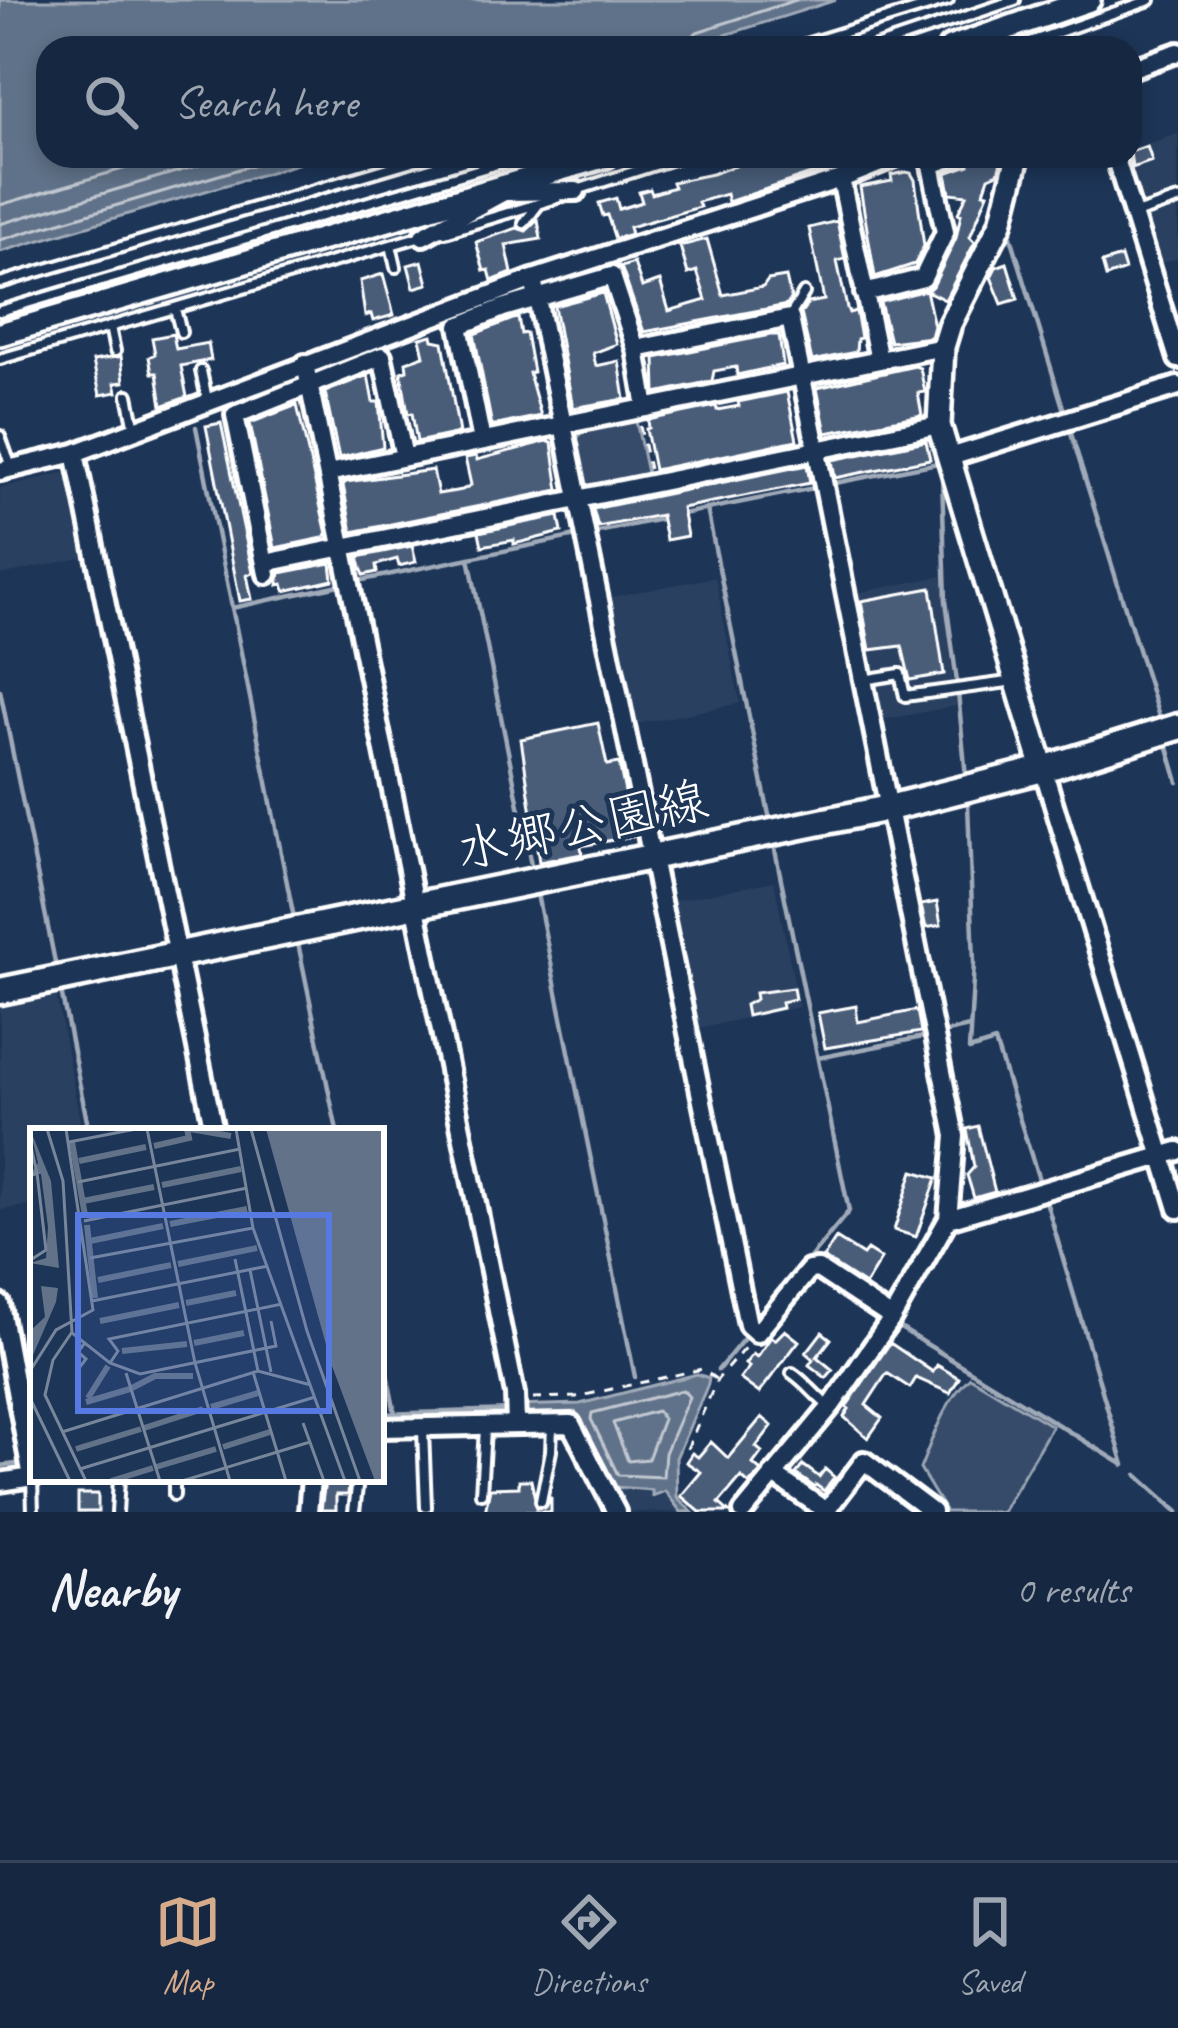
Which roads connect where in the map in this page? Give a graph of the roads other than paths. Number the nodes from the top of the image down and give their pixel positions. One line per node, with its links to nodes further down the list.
1 (948, 0): 5 (lane)
2 (1015, 0): 6 (lane)
3 (1089, 0): 7 (street)
4 (1150, 0): 8 (lane)
5 (832, 36)
6 (908, 36)
7 (985, 36)
8 (1047, 36)
9 (1178, 52): 10 (street)
10 (1142, 65)
11 (388, 168): 30 (lane)
12 (483, 168): 35 (lane)
13 (569, 168): 20 (street)
14 (646, 168): 21 (lane)
15 (868, 168): 19 (street)
16 (932, 168): 31 (street)
17 (1015, 168): 40 (street)
18 (1119, 168): 24 (street)
19 (841, 179): 29 (street); 31 (street)
20 (504, 189): 21 (street); 26 (street); 39 (street)
21 (576, 191): 23 (lane)
22 (1178, 200): 24 (lane)
23 (538, 205): 25 (lane); 26 (lane)
24 (1134, 215): 44 (street)
25 (524, 223)
26 (423, 236): 27 (lane)
27 (391, 244): 28 (lane); 34 (lane)
28 (396, 267)
29 (532, 279): 33 (street); 46 (street)
30 (0, 283)
31 (864, 292): 45 (street)
32 (805, 293): 36 (lane)
33 (537, 299): 41 (street); 54 (street); 58 (street)
34 (176, 309): 37 (lane); 38 (lane)
35 (0, 311)
36 (790, 318): 41 (street); 48 (street)
37 (110, 327): 42 (lane); 43 (lane)
38 (181, 332)
39 (0, 334)
40 (943, 347): 45 (street); 55 (street)
41 (636, 349): 53 (street)
42 (115, 351)
43 (0, 359)
44 (1178, 359)
45 (879, 360): 48 (street)
46 (305, 364): 49 (street); 52 (street)
47 (201, 371): 52 (lane)
48 (801, 376): 53 (street); 59 (street)
49 (309, 384): 61 (street); 64 (street); 66 (street)
50 (1178, 386): 62 (street)
51 (128, 395): 56 (lane)
52 (208, 402): 56 (street)
53 (642, 409): 54 (street)
54 (563, 425): 58 (street); 65 (street)
55 (939, 425): 59 (street); 62 (street)
56 (136, 430): 60 (street)
57 (0, 436): 63 (lane)
58 (482, 442): 61 (street)
59 (818, 450): 65 (street); 67 (street)
60 (76, 453): 63 (street); 74 (street)
61 (404, 458): 64 (street)
62 (947, 458): 68 (street)
63 (6, 470)
64 (328, 473): 66 (street)
65 (577, 498): 66 (street); 72 (street)
66 (343, 546): 73 (street)
67 (863, 680): 68 (lane); 71 (street)
68 (1016, 680): 70 (street)
69 (1178, 727): 70 (main road, 水郷公園線)
70 (1043, 769): 71 (main road, 水郷公園線); 77 (street)
71 (889, 808): 72 (main road, 水郷公園線); 79 (street)
72 (654, 855): 73 (main road, 水郷公園線); 81 (street)
73 (416, 906): 74 (main road, 水郷公園線); 84 (street)
74 (178, 953): 75 (main road, 水郷公園線); 76 (street)
75 (0, 991)
76 (213, 1128)
77 (1170, 1154): 78 (street); 79 (street)
78 (1178, 1209)
79 (948, 1220): 81 (street)
80 (0, 1304): 89 (street)
81 (892, 1318): 83 (street)
82 (792, 1373): 83 (lane)
83 (830, 1407): 90 (street)
84 (516, 1411): 85 (street); 86 (street)
85 (552, 1424): 100 (lane); 106 (street)
86 (485, 1426): 87 (street); 98 (lane)
87 (423, 1427): 88 (street); 101 (lane)
88 (384, 1428)
89 (30, 1453)
90 (773, 1474): 107 (street); 108 (street)
91 (30, 1477): 92 (street)
92 (0, 1482)
93 (32, 1482): 102 (lane)
94 (119, 1482): 103 (lane)
95 (174, 1482): 99 (lane)
96 (311, 1482): 104 (street)
97 (358, 1482): 105 (lane)
98 (481, 1493)
99 (174, 1495)
100 (541, 1501)
101 (426, 1507)
102 (33, 1512)
103 (117, 1512)
104 (308, 1512)
105 (354, 1512)
106 (616, 1512)
107 (742, 1512)
108 (932, 1512)

